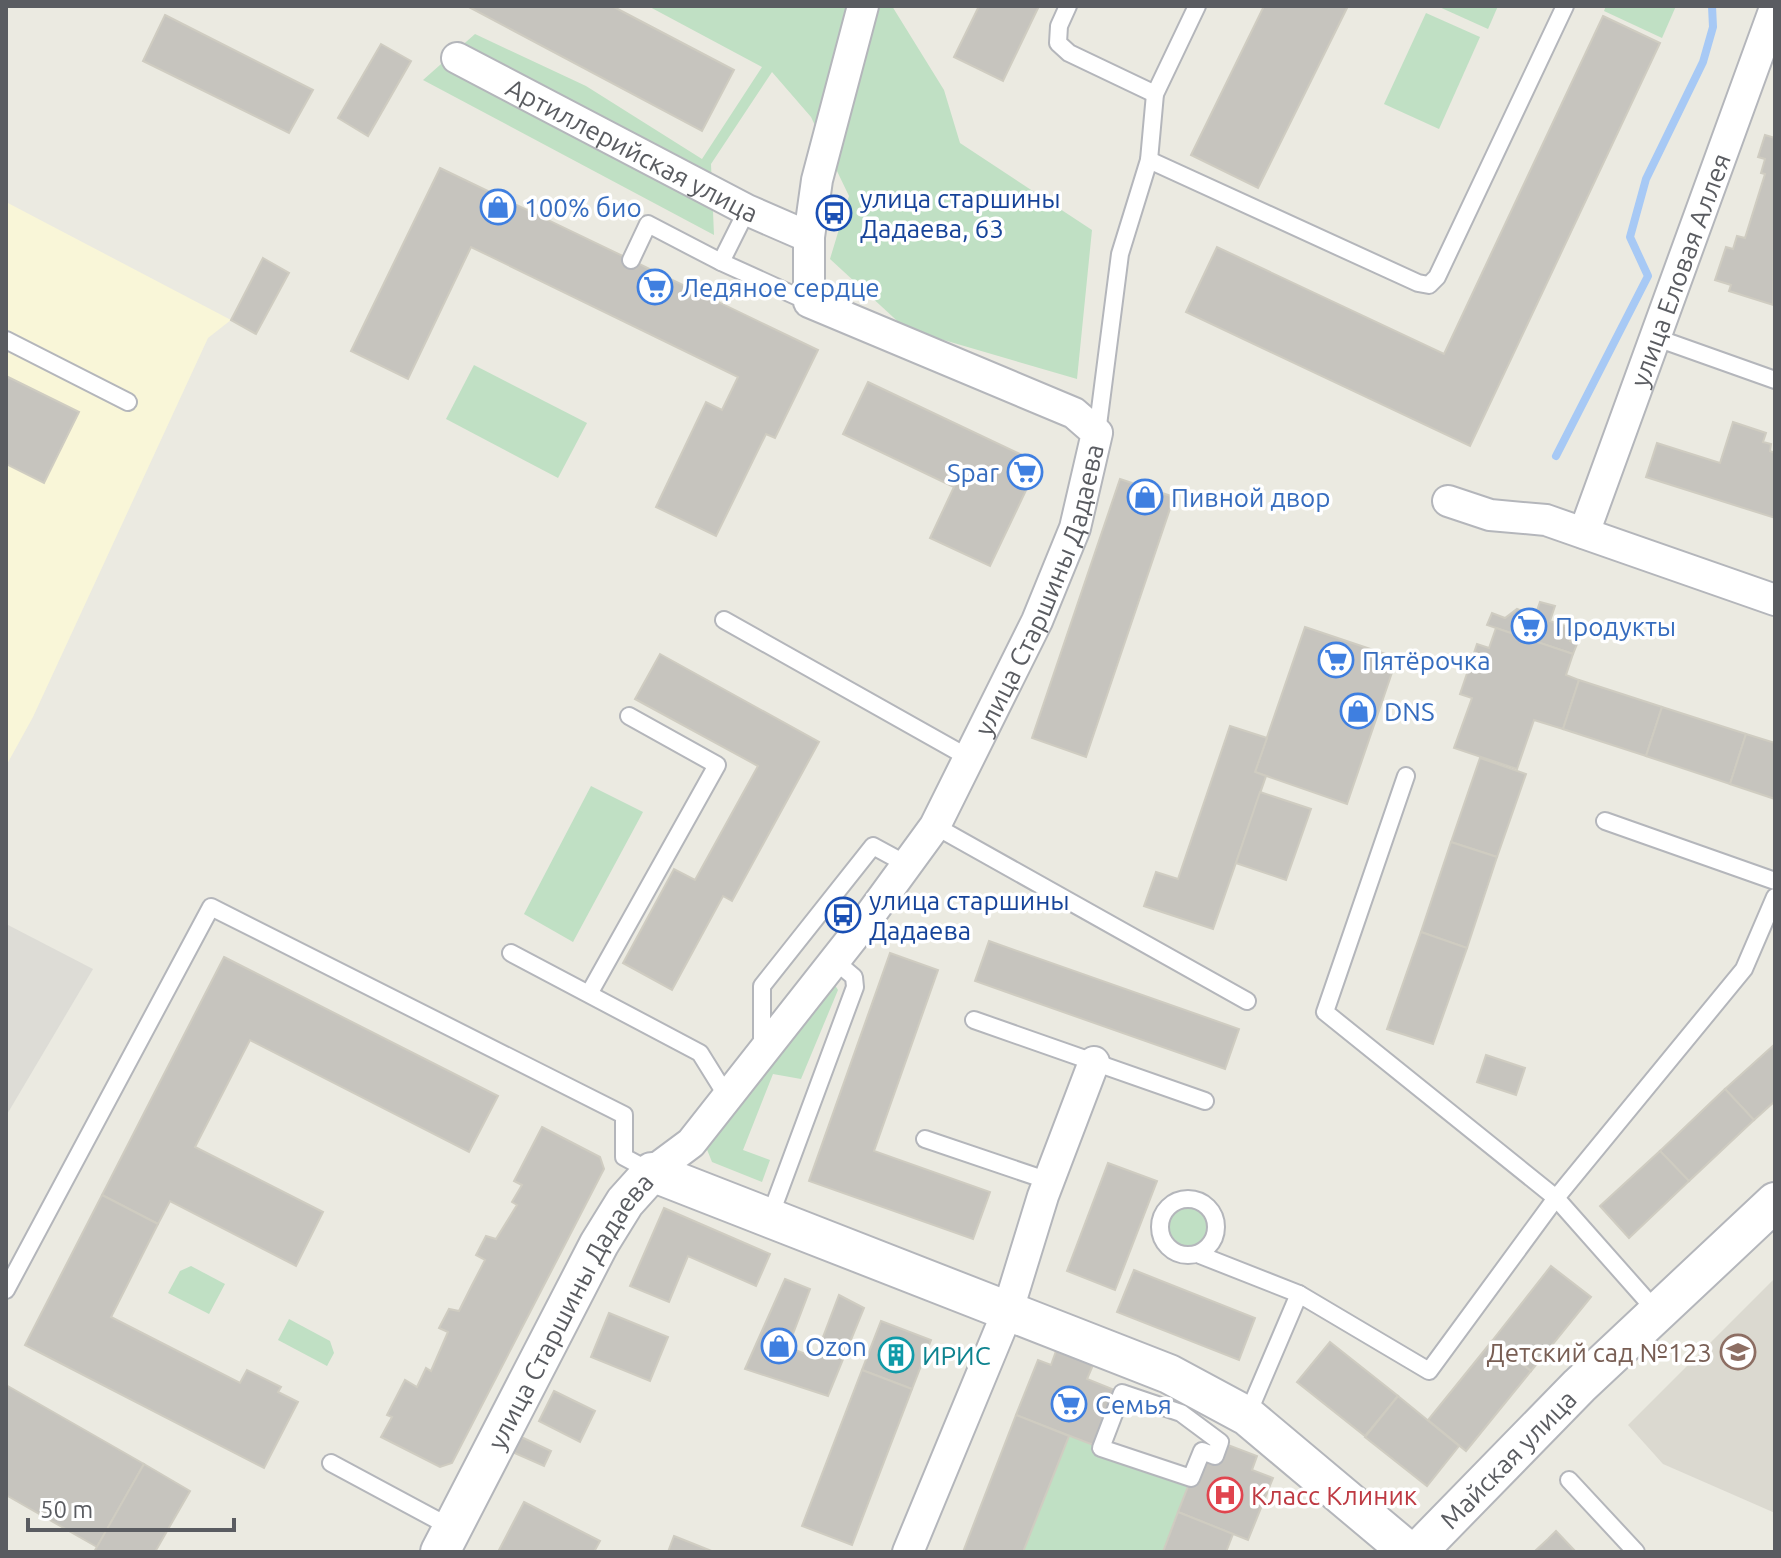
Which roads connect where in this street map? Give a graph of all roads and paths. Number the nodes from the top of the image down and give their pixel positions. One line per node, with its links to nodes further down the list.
1 (863, 6): 10 (street)
2 (1068, 6): 7 (lane)
3 (1197, 6): 7 (lane)
4 (1565, 6): 8 (lane)
5 (1775, 8): 14 (street, улица Еловая Аллея)
6 (457, 58): 9 (street, Артиллерийская улица)
7 (1155, 94): 8 (lane)
8 (1149, 160): 18 (lane)
9 (747, 210): 10 (street, Артиллерийская улица); 12 (lane)
10 (809, 237): 13 (street)
11 (631, 260): 12 (lane)
12 (721, 262): 13 (lane)
13 (809, 302): 18 (street, улица Старшины Дадаева)
14 (1654, 337): 16 (lane); 20 (street, улица Еловая Аллея)
15 (6, 340): 17 (lane)
16 (1775, 380)
17 (128, 402)
18 (1097, 433): 24 (street, улица Старшины Дадаева)
19 (1448, 501): 20 (street)
20 (1584, 533): 21 (street)
21 (1775, 600)
22 (724, 620): 24 (lane)
23 (629, 716): 33 (lane)
24 (971, 759): 27 (street, улица Старшины Дадаева)
25 (1406, 776): 43 (lane)
26 (1605, 821): 29 (lane)
27 (935, 826): 28 (street, улица Старшины Дадаева); 34 (lane)
28 (908, 865): 32 (street, улица Старшины Дадаева); 36 (lane)
29 (1775, 881)
30 (1775, 897): 43 (lane)
31 (511, 953): 33 (lane)
32 (834, 960): 36 (street, улица Старшины Дадаева); 45 (lane)
33 (590, 992): 38 (lane)
34 (1247, 1001)
35 (974, 1020): 37 (lane)
36 (761, 1054): 38 (street, улица Старшины Дадаева)
37 (1094, 1062): 39 (lane); 42 (street)
38 (728, 1098): 41 (street, улица Старшины Дадаева)
39 (1205, 1101)
40 (925, 1139): 42 (lane)
41 (652, 1172): 45 (street); 47 (lane); 55 (street, улица Старшины Дадаева)
42 (1049, 1181): 50 (street)
43 (1556, 1198): 48 (lane); 49 (lane)
44 (1775, 1202): 49 (street, Майская улица)
45 (769, 1219): 50 (street)
46 (1200, 1255): 48 (lane)
47 (6, 1290)
48 (1299, 1294): 52 (lane)
49 (1657, 1312): 58 (street, Майская улица)
50 (1007, 1313): 51 (street); 56 (street)
51 (1152, 1385): 51 (lane); 52 (street)
52 (1247, 1416): 57 (street)
53 (331, 1463): 55 (lane)
54 (1569, 1480): 59 (lane)
55 (446, 1540)
56 (908, 1552)
57 (1409, 1552)
58 (1417, 1552)
59 (1636, 1552)

